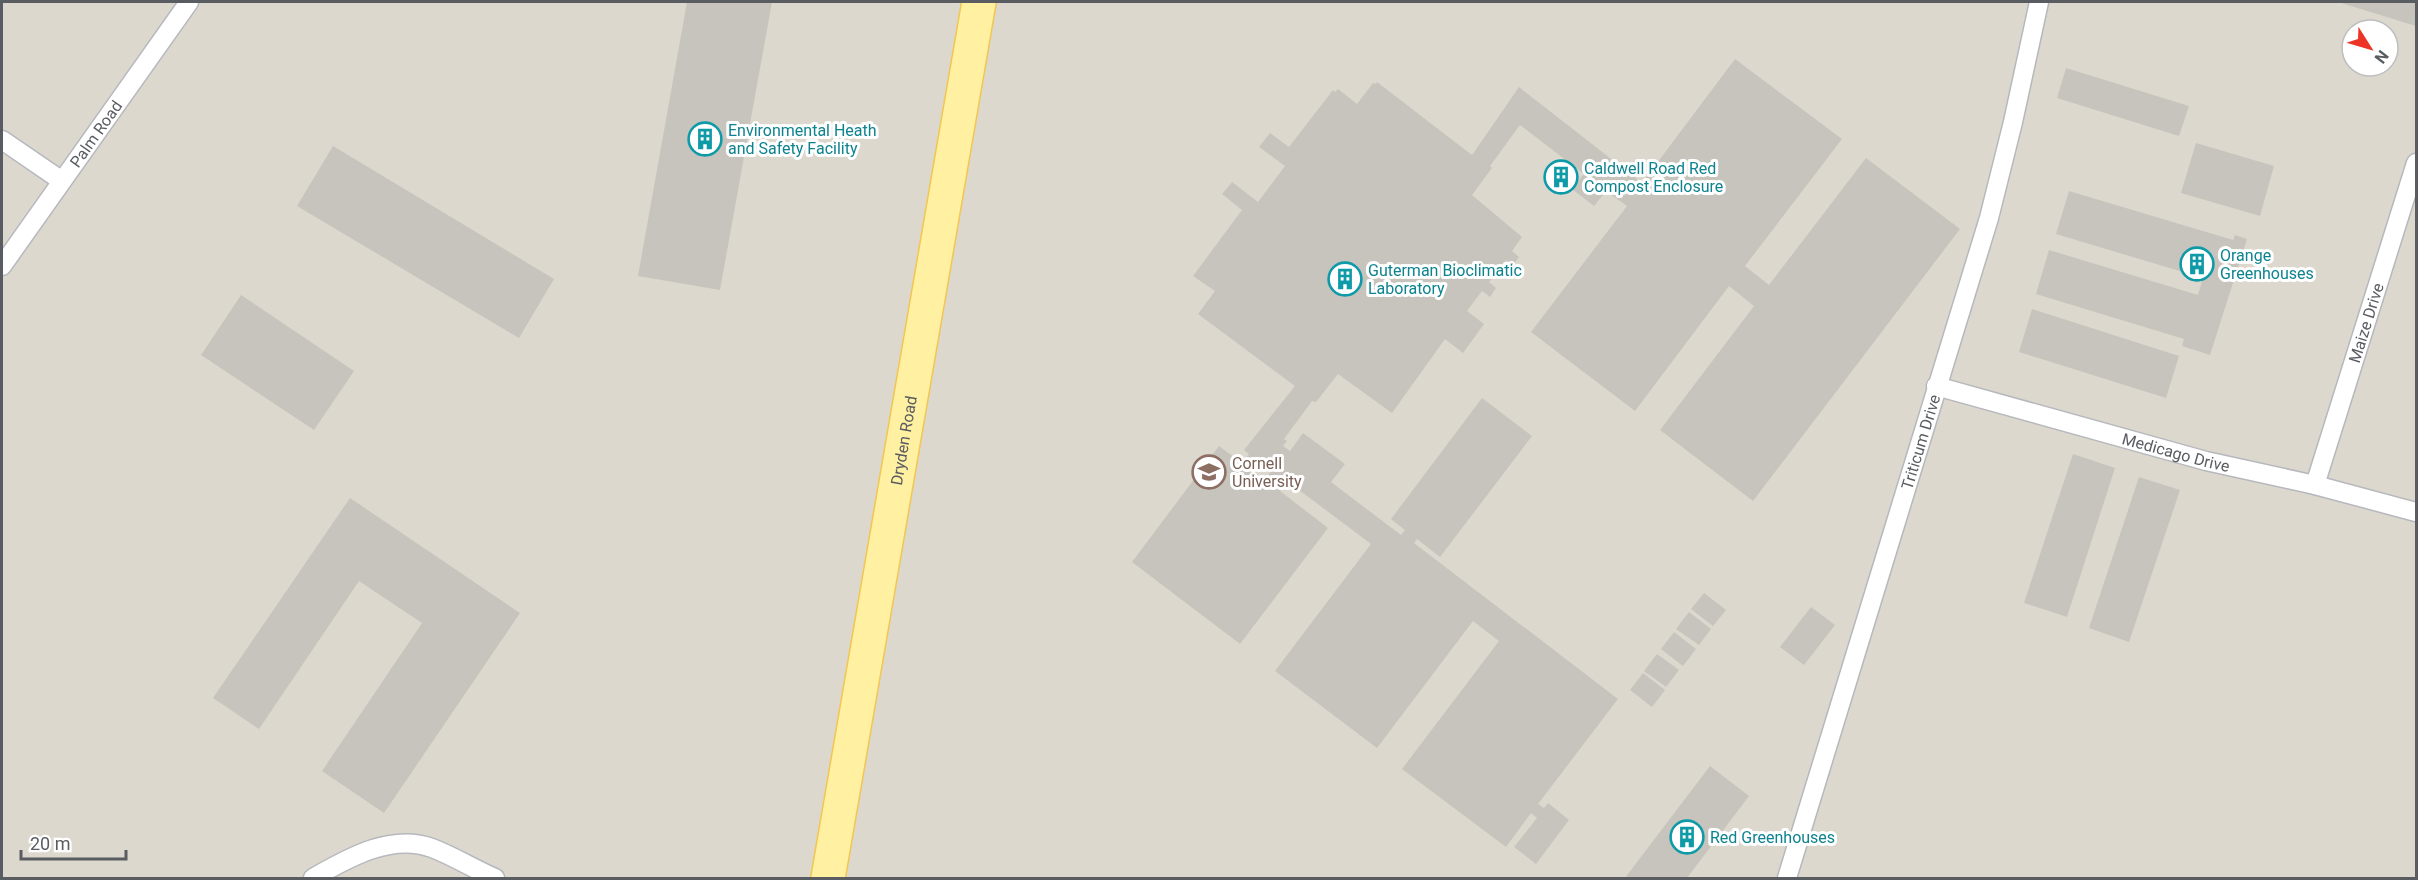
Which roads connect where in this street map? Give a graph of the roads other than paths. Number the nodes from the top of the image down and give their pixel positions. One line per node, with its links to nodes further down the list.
1 (189, 2): 6 (lane, Palm Road)
2 (979, 2): 13 (main road, Dryden Road)
3 (2039, 2): 8 (lane, Triticum Drive)
4 (2, 140): 6 (lane)
5 (2416, 163): 9 (lane, Maize Drive)
6 (62, 181): 7 (lane, Palm Road)
7 (2, 266)
8 (1936, 386): 9 (lane, Medicago Drive); 14 (lane, Triticum Drive)
9 (2315, 485): 10 (lane, Medicago Drive)
10 (2416, 512)
11 (313, 879): 12 (lane)
12 (495, 879)
13 (828, 879)
14 (1787, 879)

